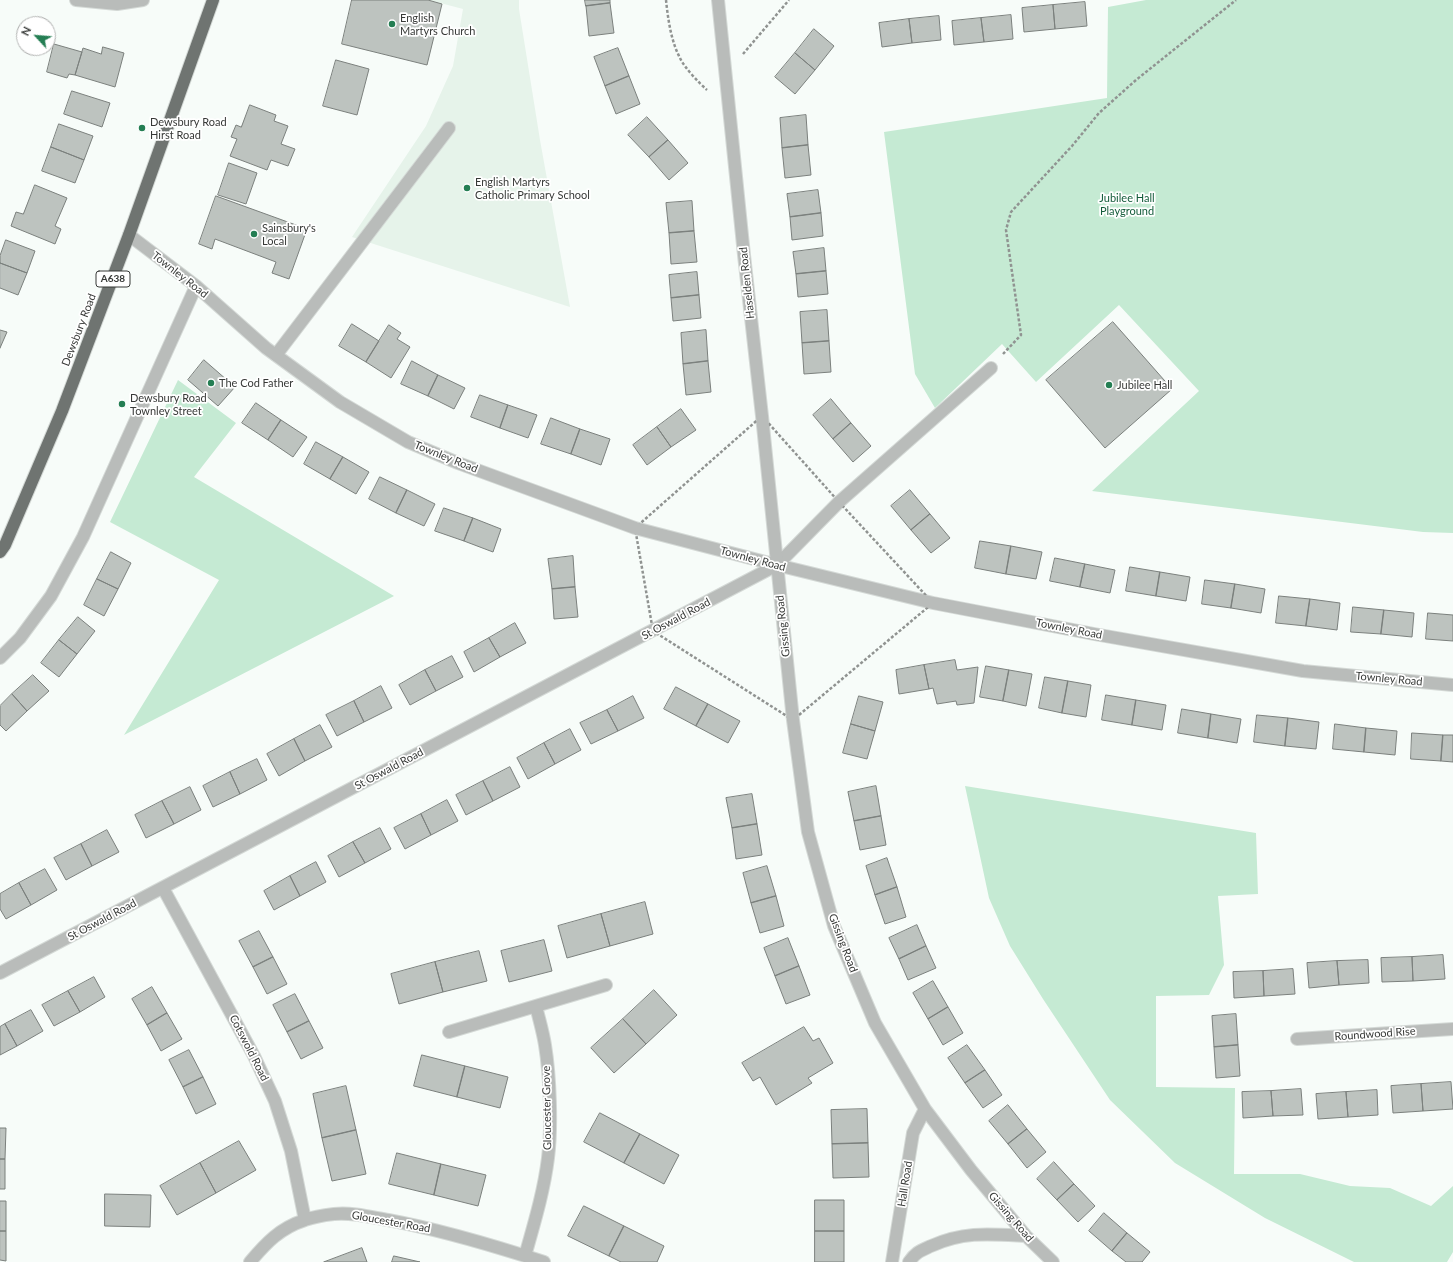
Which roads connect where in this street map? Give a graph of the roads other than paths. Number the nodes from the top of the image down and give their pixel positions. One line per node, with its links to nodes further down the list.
1 (76, 0): 2 (street)
2 (143, 0)
3 (213, 0): 6 (highway, Dewsbury Road / A638)
4 (718, 0): 11 (street, Haselden Road)
5 (449, 128): 8 (street)
6 (129, 235): 7 (street, Townley Road); 10 (highway, Dewsbury Road / A638)
7 (196, 286): 8 (street, Townley Road); 12 (street)
8 (276, 355): 11 (street, Townley Road)
9 (991, 368): 11 (street, St Oswald Road)
10 (0, 552)
11 (777, 565): 13 (street, Townley Road); 14 (street, St Oswald Road); 21 (street, Gissing Road)
12 (0, 658)
13 (1453, 685)
14 (163, 888): 15 (street, St Oswald Road); 22 (street, Cotswold Road)
15 (0, 973)
16 (606, 985): 17 (street)
17 (536, 1006): 19 (street); 24 (street, Gloucester Grove)
18 (1453, 1029): 20 (street, Roundwood Rise)
19 (449, 1032)
20 (1297, 1039)
21 (925, 1109): 23 (street, Gissing Road); 27 (street, Hall Road)
22 (305, 1220): 24 (street, Gloucester Road); 25 (street, Gloucester Road)
23 (1026, 1236): 28 (street); 29 (street, Gissing Road)
24 (525, 1256): 26 (street, Gloucester Road)
25 (250, 1262)
26 (544, 1262)
27 (892, 1262)
28 (909, 1262)
29 (1053, 1262)

